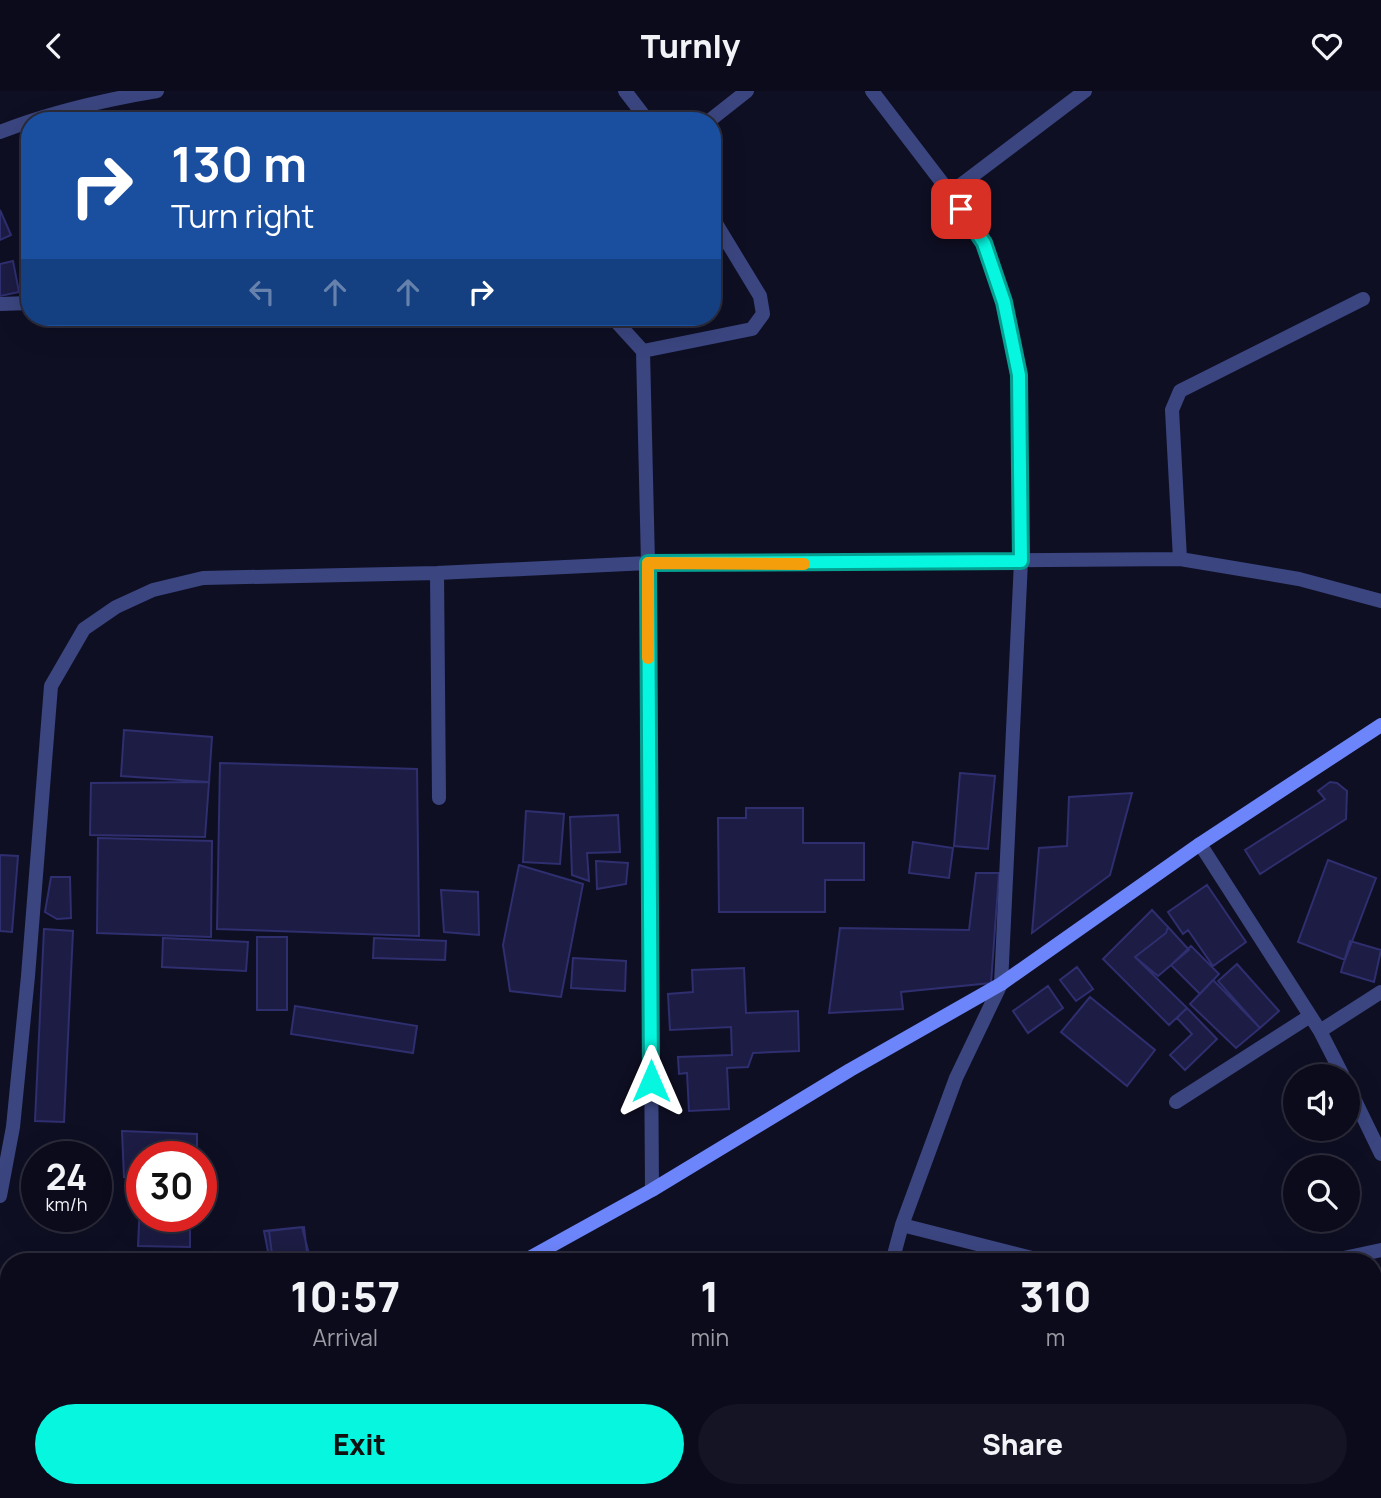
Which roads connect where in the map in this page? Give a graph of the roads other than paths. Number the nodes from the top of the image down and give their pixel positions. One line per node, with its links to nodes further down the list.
1 (157, 91): 6 (street)
2 (625, 91): 7 (street)
3 (747, 91): 8 (street)
4 (872, 91): 11 (street)
5 (1085, 91): 11 (street)
6 (57, 112)
7 (641, 112)
8 (720, 112)
9 (21, 124): 10 (street)
10 (0, 132)
11 (950, 193): 19 (street)
12 (721, 232): 17 (street)
13 (1363, 299): 18 (street)
14 (21, 303): 15 (street)
15 (0, 304)
16 (620, 326): 17 (street)
17 (643, 352): 20 (street)
18 (1180, 559): 19 (street); 22 (street)
19 (1021, 561): 20 (street); 26 (street)
20 (648, 563): 21 (street); 34 (street)
21 (437, 573): 24 (street); 35 (street)
22 (1381, 601)
23 (1381, 725): 25 (main road)
24 (439, 797)
25 (1200, 844): 26 (main road); 28 (street)
26 (1001, 984): 34 (main road); 36 (street)
27 (1381, 992): 29 (street)
28 (1310, 1016): 29 (street); 31 (street)
29 (1320, 1031): 30 (street)
30 (1337, 1064)
31 (1176, 1102)
32 (1360, 1111): 33 (street)
33 (1381, 1154)
34 (652, 1190): 37 (main road)
35 (0, 1196)
36 (902, 1225): 38 (street); 39 (street)
37 (538, 1253)
38 (894, 1253)
39 (1012, 1253)

